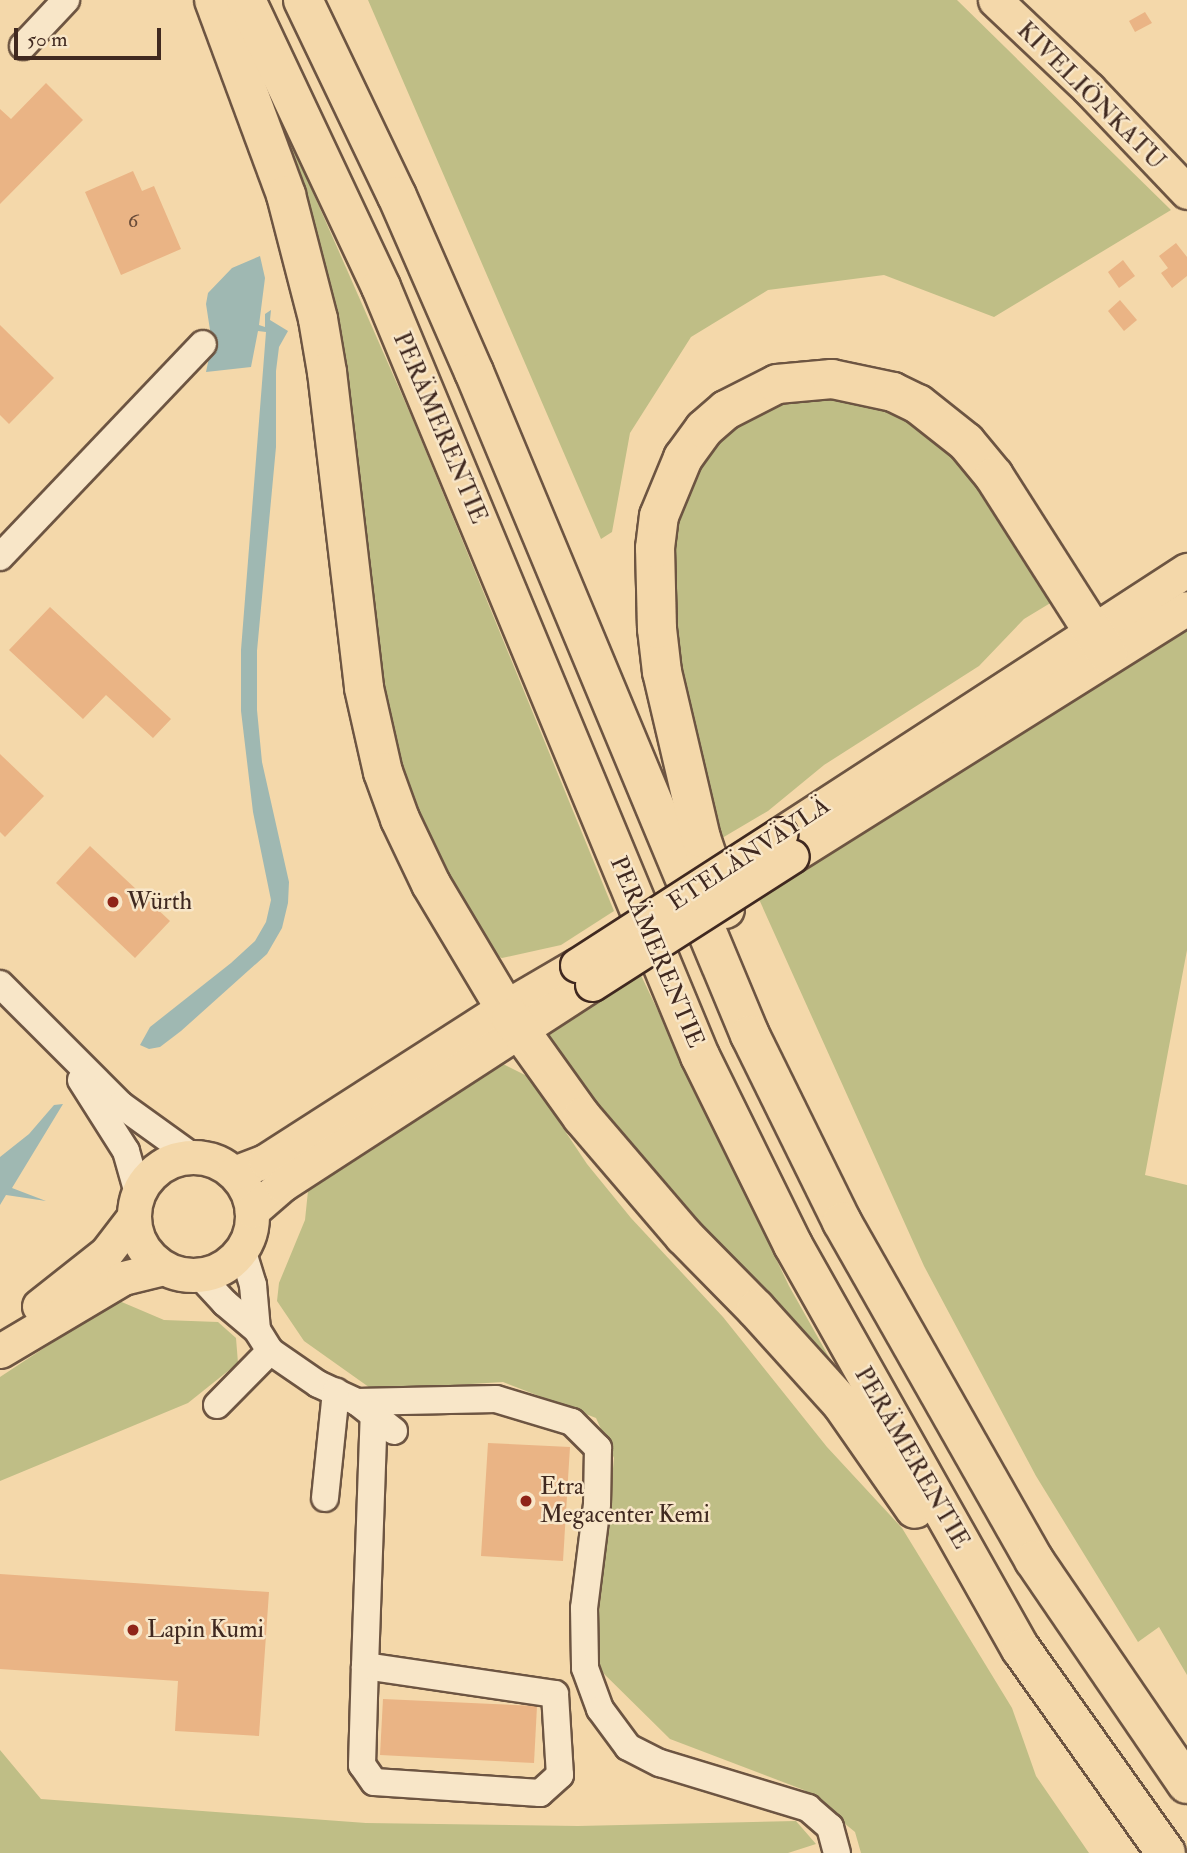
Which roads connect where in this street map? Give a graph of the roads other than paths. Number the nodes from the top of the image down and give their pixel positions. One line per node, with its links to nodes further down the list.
1 (66, 0): 6 (street)
2 (214, 0): 14 (highway)
3 (246, 0): 31 (highway, PERÄMERENTIE)
4 (303, 0): 20 (highway)
5 (995, 0): 7 (main road, KIVELIÖNKATU)
6 (23, 46)
7 (1187, 192)
8 (203, 344): 9 (street)
9 (0, 557)
10 (1187, 570): 12 (main road, ETELÄNVÄYLÄ)
11 (1187, 608): 12 (main road, ETELÄNVÄYLÄ)
12 (1099, 643): 14 (main road, ETELÄNVÄYLÄ, bridge); 20 (highway)
13 (0, 984): 15 (street)
14 (512, 1019): 17 (main road, ETELÄNVÄYLÄ); 19 (main road, ETELÄNVÄYLÄ); 31 (highway)
15 (60, 1046): 16 (street); 18 (street)
16 (193, 1157): 17 (main road); 18 (main road)
17 (234, 1173): 19 (main road)
18 (136, 1206): 22 (main road); 24 (main road)
19 (252, 1211): 21 (main road)
20 (842, 1222): 33 (highway)
21 (242, 1249): 23 (main road); 25 (street)
22 (164, 1268): 23 (main road); 26 (main road)
23 (199, 1275): 25 (street)
24 (0, 1335)
25 (263, 1340): 27 (street); 28 (street)
26 (0, 1351)
27 (356, 1403): 29 (street); 30 (street); 32 (street); 34 (street)
28 (217, 1405)
29 (394, 1431)
30 (325, 1498)
31 (1021, 1649): 35 (highway, PERÄMERENTIE)
32 (365, 1666): 32 (street)
33 (1187, 1784)
34 (837, 1853)
35 (1166, 1853)

